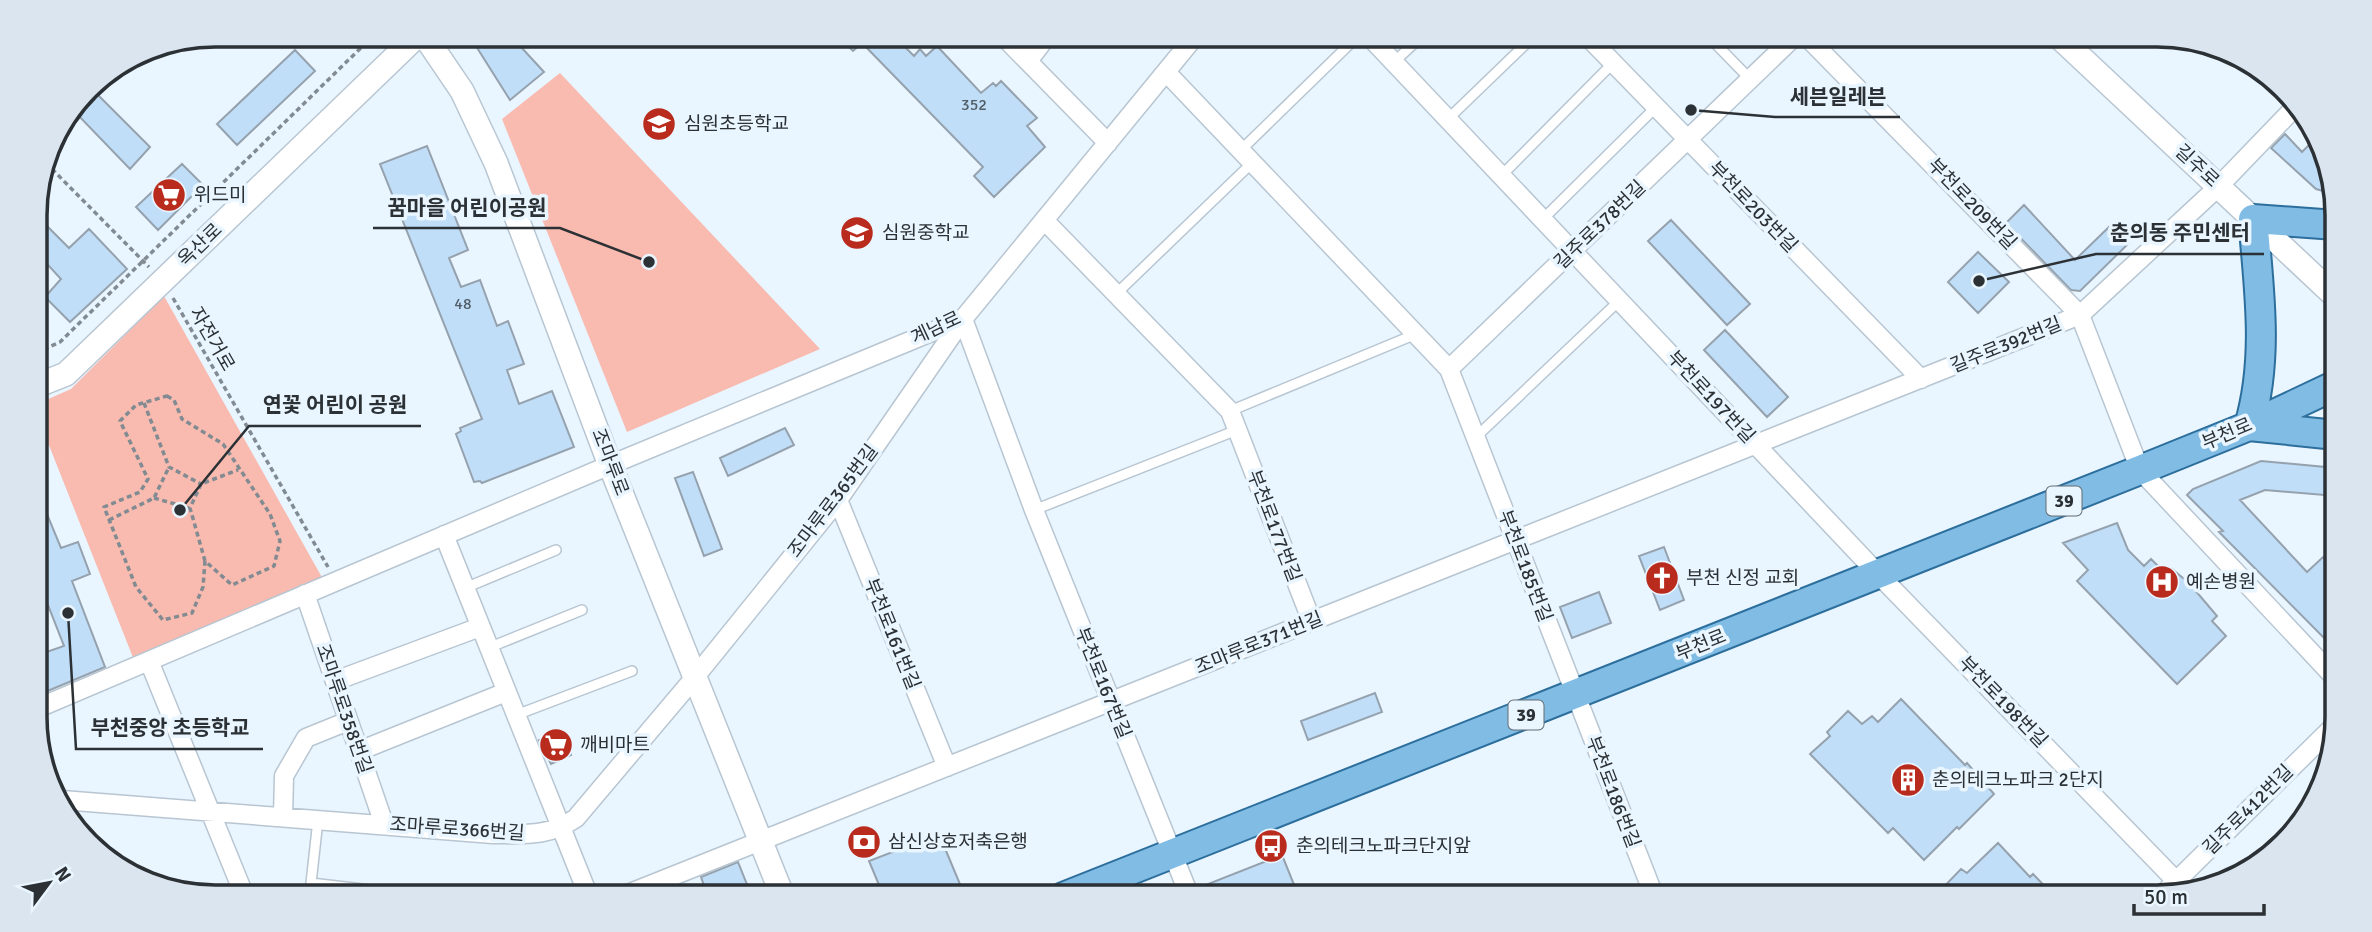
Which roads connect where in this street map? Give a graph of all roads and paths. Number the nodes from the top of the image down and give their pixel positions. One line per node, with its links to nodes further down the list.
1 (362, 47): 35 (path)
2 (408, 47): 36 (street, 옥산로)
3 (430, 47): 55 (street, 조마루로)
4 (1014, 47): 16 (street)
5 (1038, 47): 16 (street)
6 (1186, 47): 19 (street, 계남로)
7 (1348, 47): 26 (lane)
8 (1380, 47): 17 (street, 부천로197번길)
9 (1410, 47): 17 (lane)
10 (1523, 47): 23 (lane)
11 (1598, 47): 18 (street, 부천로203번길)
12 (1719, 47): 20 (lane)
13 (1783, 47): 20 (street, 길주로378번길)
14 (1817, 47): 40 (street, 부천로209번길)
15 (2070, 47): 29 (street, 길주로)
16 (1027, 61): 25 (street)
17 (1394, 62): 23 (street, 부천로197번길)
18 (1613, 63): 21 (street, 부천로203번길); 28 (lane)
19 (1166, 72): 25 (street, 계남로); 26 (street, 부천로185번길)
20 (1750, 79): 24 (street, 길주로378번길)
21 (1656, 107): 24 (street, 부천로203번길); 30 (lane)
22 (2290, 113): 29 (street, 길주로392번길)
23 (1448, 119): 28 (street, 부천로197번길)
24 (1688, 140): 34 (street, 길주로378번길); 45 (street, 부천로203번길)
25 (1108, 143): 32 (street, 계남로)
26 (1247, 156): 38 (lane); 42 (street, 부천로185번길)
27 (53, 170): 35 (path, 자전거로)
28 (1502, 176): 30 (street, 부천로197번길)
29 (2218, 187): 31 (street, 길주로); 40 (street, 길주로392번길)
30 (1543, 219): 34 (street, 부천로197번길)
31 (2253, 219): 33 (main road); 37 (street, 길주로); 50 (main road)
32 (1044, 220): 38 (street, 부천로177번길); 41 (street, 계남로)
33 (2325, 224)
34 (1573, 251): 39 (street, 부천로197번길); 44 (street, 길주로378번길)
35 (143, 261): 36 (path, 자전거로); 43 (path)
36 (163, 281): 46 (street, 옥산로); 70 (path, 자전거로)
37 (2325, 287)
38 (1116, 294): 49 (street, 부천로177번길)
39 (1620, 300): 53 (lane); 54 (street, 부천로197번길)
40 (2080, 315): 45 (street, 길주로392번길); 58 (street, 부천로209번길)
41 (963, 319): 55 (street, 계남로); 61 (street, 조마루로365번길); 63 (street, 부천로167번길)
42 (1416, 334): 44 (street, 부천로185번길); 49 (lane)
43 (48, 348)
44 (1450, 369): 53 (street, 부천로185번길)
45 (1921, 379): 54 (street, 길주로392번길)
46 (48, 381)
47 (2325, 390): 50 (main road, 부천로 / 39)
48 (144, 403): 56 (path); 57 (path); 64 (path)
49 (1230, 411): 51 (street, 부천로177번길)
50 (2249, 426): 52 (main road); 58 (main road, 부천로 / 39)
51 (1237, 430): 63 (lane); 74 (street, 부천로177번길)
52 (2325, 434)
53 (1476, 437): 66 (street, 부천로185번길)
54 (1757, 445): 66 (street, 조마루로371번길); 69 (street, 부천로197번길)
55 (610, 465): 65 (street, 계남로); 80 (street, 조마루로)
56 (169, 467): 59 (path); 60 (path)
57 (238, 470): 59 (path); 68 (path)
58 (2140, 470): 69 (main road, 부천로 / 39); 78 (street)
59 (201, 484): 62 (path)
60 (154, 498): 62 (path); 64 (path)
61 (838, 500): 80 (street, 조마루로365번길); 90 (street, 부천로161번길)
62 (190, 508): 68 (path)
63 (1034, 510): 84 (street, 부천로167번길)
64 (109, 520): 68 (path)
65 (444, 536): 70 (street, 계남로); 71 (street)
66 (1516, 541): 74 (street, 조마루로371번길); 83 (street, 부천로185번길)
67 (556, 550): 71 (lane)
68 (205, 561)
69 (1879, 575): 83 (main road, 부천로 / 39); 99 (street, 부천로198번길)
70 (336, 581): 72 (street, 계남로)
71 (465, 588): 75 (street)
72 (305, 594): 77 (street, 계남로); 81 (street, 조마루로358번길)
73 (582, 610): 76 (lane)
74 (1312, 622): 84 (street, 조마루로371번길)
75 (480, 627): 76 (street); 81 (street)
76 (488, 648): 82 (street)
77 (149, 661): 85 (street, 계남로); 92 (street)
78 (2325, 667)
79 (632, 671): 86 (lane)
80 (695, 677): 96 (street); 97 (street, 조마루로)
81 (335, 681): 87 (street, 조마루로358번길)
82 (506, 692): 86 (street); 89 (street)
83 (1575, 695): 98 (main road, 부천로 / 39); 101 (street, 부천로186번길)
84 (1110, 703): 90 (street, 조마루로371번길); 98 (street, 부천로167번길)
85 (47, 704)
86 (515, 715): 96 (street)
87 (348, 722): 89 (street, 조마루로358번길); 93 (street)
88 (2323, 737): 100 (street, 길주로412번길)
89 (359, 751): 95 (street, 조마루로358번길)
90 (947, 768): 97 (street, 조마루로371번길)
91 (70, 801): 92 (street, 조마루로366번길)
92 (211, 812): 93 (street, 조마루로366번길); 102 (street)
93 (283, 817): 94 (street, 조마루로366번길)
94 (318, 820): 95 (street, 조마루로366번길); 103 (lane)
95 (384, 824): 96 (street, 조마루로366번길)
96 (560, 829): 104 (street)
97 (761, 842): 105 (street, 조마루로371번길); 106 (street, 조마루로)
98 (1173, 855): 107 (main road, 부천로 / 39); 108 (street, 부천로167번길)
99 (2178, 883)
100 (2184, 883)
101 (1650, 884)
102 (240, 885)
103 (328, 885)
104 (584, 885)
105 (651, 885)
106 (778, 885)
107 (1096, 885)
108 (1185, 885)

